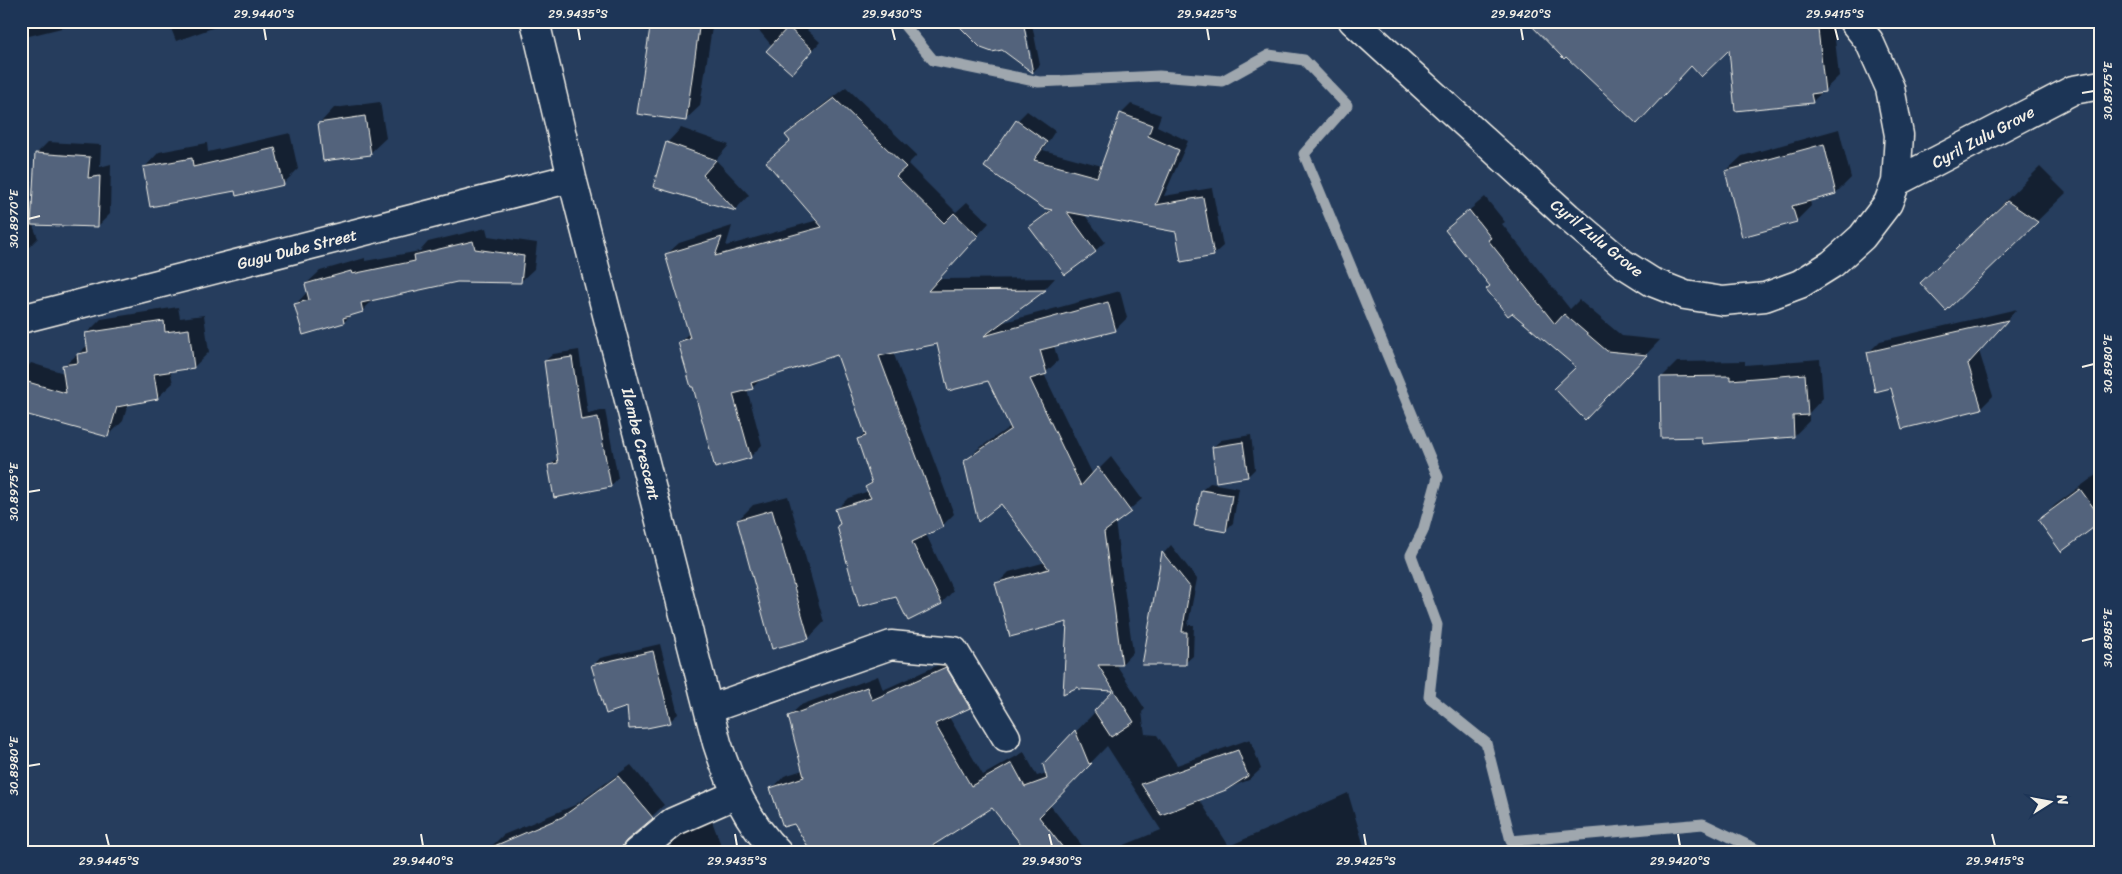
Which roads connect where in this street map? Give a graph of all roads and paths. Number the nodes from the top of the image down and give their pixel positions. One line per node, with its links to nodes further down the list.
1 (535, 21): 5 (street, Ilembe Crescent)
2 (1353, 21): 6 (street, Cyril Zulu Grove)
3 (1853, 21): 6 (street)
4 (2101, 85): 6 (street, Cyril Zulu Grove)
5 (572, 178): 7 (street, Gugu Dube Street); 8 (street, Ilembe Crescent)
6 (1896, 182)
7 (21, 320)
8 (709, 709): 9 (street); 10 (street, Ilembe Crescent)
9 (1006, 737)
10 (737, 794): 11 (street); 12 (street, Ilembe Crescent)
11 (636, 853)
12 (778, 853)

